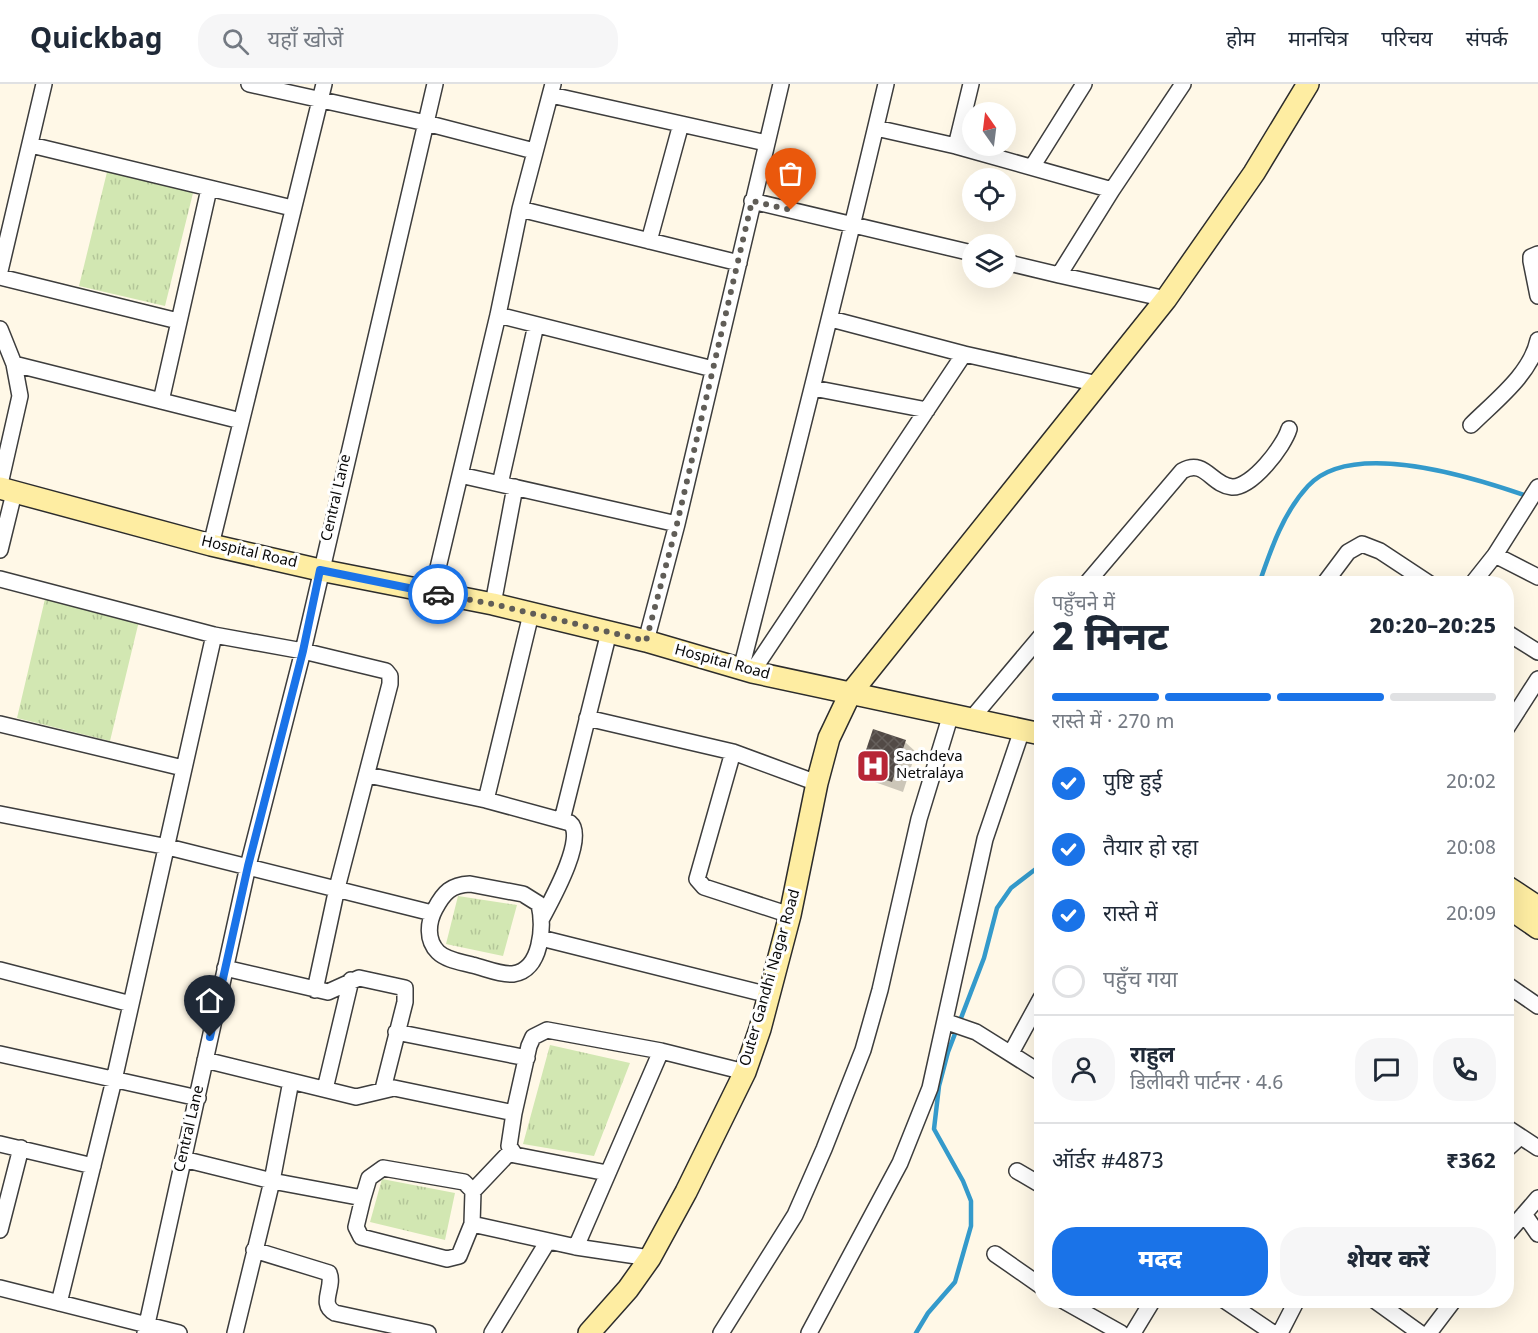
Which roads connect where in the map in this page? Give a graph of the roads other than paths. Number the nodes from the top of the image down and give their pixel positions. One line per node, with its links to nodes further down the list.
1 (44, 84): 17 (street)
2 (249, 84): 12 (street)
3 (324, 84): 12 (street)
4 (435, 84): 13 (street, Central Lane)
5 (781, 84): 16 (street)
6 (886, 84): 15 (street)
7 (971, 84): 18 (street)
8 (1084, 84): 20 (street)
9 (1183, 84): 22 (street)
10 (1308, 84): 36 (street, Outer Gandhi Nagar Road)
11 (552, 89): 14 (street); 19 (street)
12 (320, 101): 13 (street); 24 (street)
13 (426, 123): 19 (street); 61 (street, Central Lane)
14 (681, 124): 16 (street); 27 (street)
15 (876, 128): 18 (street); 26 (street)
16 (766, 143): 23 (street)
17 (31, 145): 21 (street); 32 (street)
18 (956, 146): 20 (street)
19 (534, 151): 25 (street)
20 (1032, 167): 22 (street)
21 (209, 189): 24 (street); 39 (street)
22 (1112, 190): 33 (street)
23 (752, 201): 26 (street); 30 (street)
24 (292, 208): 50 (street)
25 (520, 209): 27 (street); 37 (street)
26 (851, 223): 28 (street); 38 (street)
27 (649, 241): 30 (street)
28 (962, 251)
29 (1537, 254): 35 (street)
30 (739, 263): 45 (street)
31 (1016, 265): 33 (street)
32 (0, 271)
33 (1059, 275): 36 (street)
34 (0, 277): 39 (street)
35 (1538, 297)
36 (1166, 299): 46 (street, Outer Gandhi Nagar Road)
37 (498, 315): 40 (street); 53 (street)
38 (831, 319): 43 (street); 47 (street)
39 (178, 321): 48 (street)
40 (536, 325): 45 (street); 54 (street)
41 (0, 329): 44 (street)
42 (1538, 340): 51 (street)
43 (964, 354): 46 (street); 49 (street)
44 (14, 364): 48 (street); 55 (street)
45 (713, 369): 57 (street)
46 (1098, 384): 80 (street, Outer Gandhi Nagar Road)
47 (813, 388): 49 (street); 78 (street)
48 (161, 401): 50 (street)
49 (927, 410): 78 (street)
50 (240, 421): 58 (street)
51 (1471, 425)
52 (1289, 429): 62 (street)
53 (460, 475): 54 (street); 68 (street)
54 (507, 486): 57 (street); 69 (street)
55 (5, 488): 58 (street, Hospital Road); 59 (street)
56 (1534, 495): 60 (street)
57 (677, 524): 74 (street)
58 (211, 545): 61 (street, Hospital Road)
59 (0, 550)
60 (1495, 555): 65 (street); 66 (street)
61 (320, 570): 68 (street, Hospital Road); 76 (street, Central Lane)
62 (1093, 576)
63 (1330, 576): 64 (street)
64 (1418, 576)
65 (1478, 576)
66 (1538, 577)
67 (0, 579): 72 (street)
68 (432, 593): 69 (street, Hospital Road)
69 (493, 604): 70 (street, Hospital Road)
70 (531, 614): 71 (street, Hospital Road); 90 (street)
71 (609, 632): 74 (street, Hospital Road); 83 (street)
72 (214, 635): 76 (street); 87 (street)
73 (1514, 637): 77 (street)
74 (646, 641): 78 (street, Hospital Road)
75 (1034, 643): 81 (street)
76 (303, 651): 88 (street); 94 (street, Central Lane)
77 (1538, 652)
78 (747, 670): 80 (street, Hospital Road)
79 (1538, 679): 82 (street)
80 (850, 694): 81 (street, Hospital Road); 89 (street, Outer Gandhi Nagar Road)
81 (962, 716): 85 (street, Hospital Road); 169 (street)
82 (1514, 716)
83 (587, 718): 86 (street); 92 (street)
84 (0, 724): 87 (street)
85 (1031, 732): 113 (street)
86 (733, 752): 89 (street); 100 (street)
87 (183, 768): 93 (street)
88 (368, 775): 90 (street); 95 (street)
89 (817, 783): 100 (street, Outer Gandhi Nagar Road)
90 (486, 800): 92 (street)
91 (0, 814): 93 (street)
92 (562, 820): 101 (street)
93 (168, 847): 94 (street); 110 (street)
94 (248, 866): 95 (street); 104 (street, Central Lane)
95 (337, 888): 99 (street); 107 (street)
96 (1514, 891): 97 (street)
97 (1537, 904)
98 (1514, 912): 102 (street)
99 (432, 913): 101 (street); 103 (street)
100 (790, 915): 109 (street, Outer Gandhi Nagar Road)
101 (542, 918): 103 (street)
102 (1538, 928)
103 (540, 938): 109 (street)
104 (225, 968): 107 (street); 119 (street, Central Lane)
105 (0, 970): 110 (street)
106 (351, 980): 107 (street); 114 (street); 124 (street)
107 (315, 990)
108 (1514, 990): 111 (street)
109 (769, 995): 121 (street, Outer Gandhi Nagar Road)
110 (131, 1004): 122 (street)
111 (1538, 1006)
112 (1034, 1011): 116 (street)
113 (950, 1023): 116 (street); 170 (street)
114 (396, 1032): 118 (street); 125 (street)
115 (661, 1051): 118 (street); 121 (street); 138 (street)
116 (1011, 1053): 120 (street)
117 (0, 1054): 122 (street)
118 (527, 1058): 127 (street)
119 (205, 1060): 123 (street); 126 (street, Central Lane)
120 (1034, 1068)
121 (744, 1072): 153 (street, Outer Gandhi Nagar Road)
122 (114, 1080): 126 (street); 136 (street)
123 (291, 1081): 124 (street); 139 (street)
124 (325, 1089): 125 (street)
125 (383, 1089): 127 (street)
126 (198, 1098): 135 (street, Central Lane)
127 (514, 1113): 134 (street)
128 (1514, 1133): 129 (street)
129 (1520, 1137): 130 (street); 132 (street)
130 (1514, 1143)
131 (0, 1144): 133 (street)
132 (1538, 1148)
133 (21, 1149): 136 (street); 147 (street)
134 (511, 1151): 138 (street); 141 (street)
135 (183, 1159): 139 (street); 163 (street, Central Lane)
136 (93, 1166): 156 (street)
137 (1017, 1171): 140 (street)
138 (607, 1173): 150 (street)
139 (272, 1181): 142 (street); 151 (street)
140 (1034, 1181)
141 (473, 1191): 142 (street); 145 (street)
142 (363, 1198): 145 (street)
143 (1538, 1198): 144 (street)
144 (1524, 1214): 146 (street); 148 (street)
145 (472, 1224): 149 (street)
146 (1514, 1226)
147 (0, 1230)
148 (1538, 1234)
149 (548, 1241): 150 (street); 167 (street)
150 (576, 1247): 153 (street)
151 (254, 1250): 165 (street); 166 (street)
152 (994, 1254): 154 (street)
153 (650, 1258): 168 (street, Outer Gandhi Nagar Road)
154 (1034, 1281)
155 (0, 1288): 156 (street)
156 (58, 1303): 163 (street)
157 (1076, 1308): 171 (street)
158 (1148, 1308): 172 (street)
159 (1236, 1308): 173 (street)
160 (1293, 1308): 174 (street)
161 (1385, 1308): 175 (street)
162 (1448, 1308): 176 (street)
163 (146, 1329): 164 (street)
164 (179, 1333)
165 (235, 1333)
166 (428, 1333)
167 (492, 1333)
168 (589, 1333)
169 (721, 1333)
170 (809, 1333)
171 (1121, 1333)
172 (1133, 1333)
173 (1273, 1333)
174 (1280, 1333)
175 (1420, 1333)
176 (1429, 1333)

